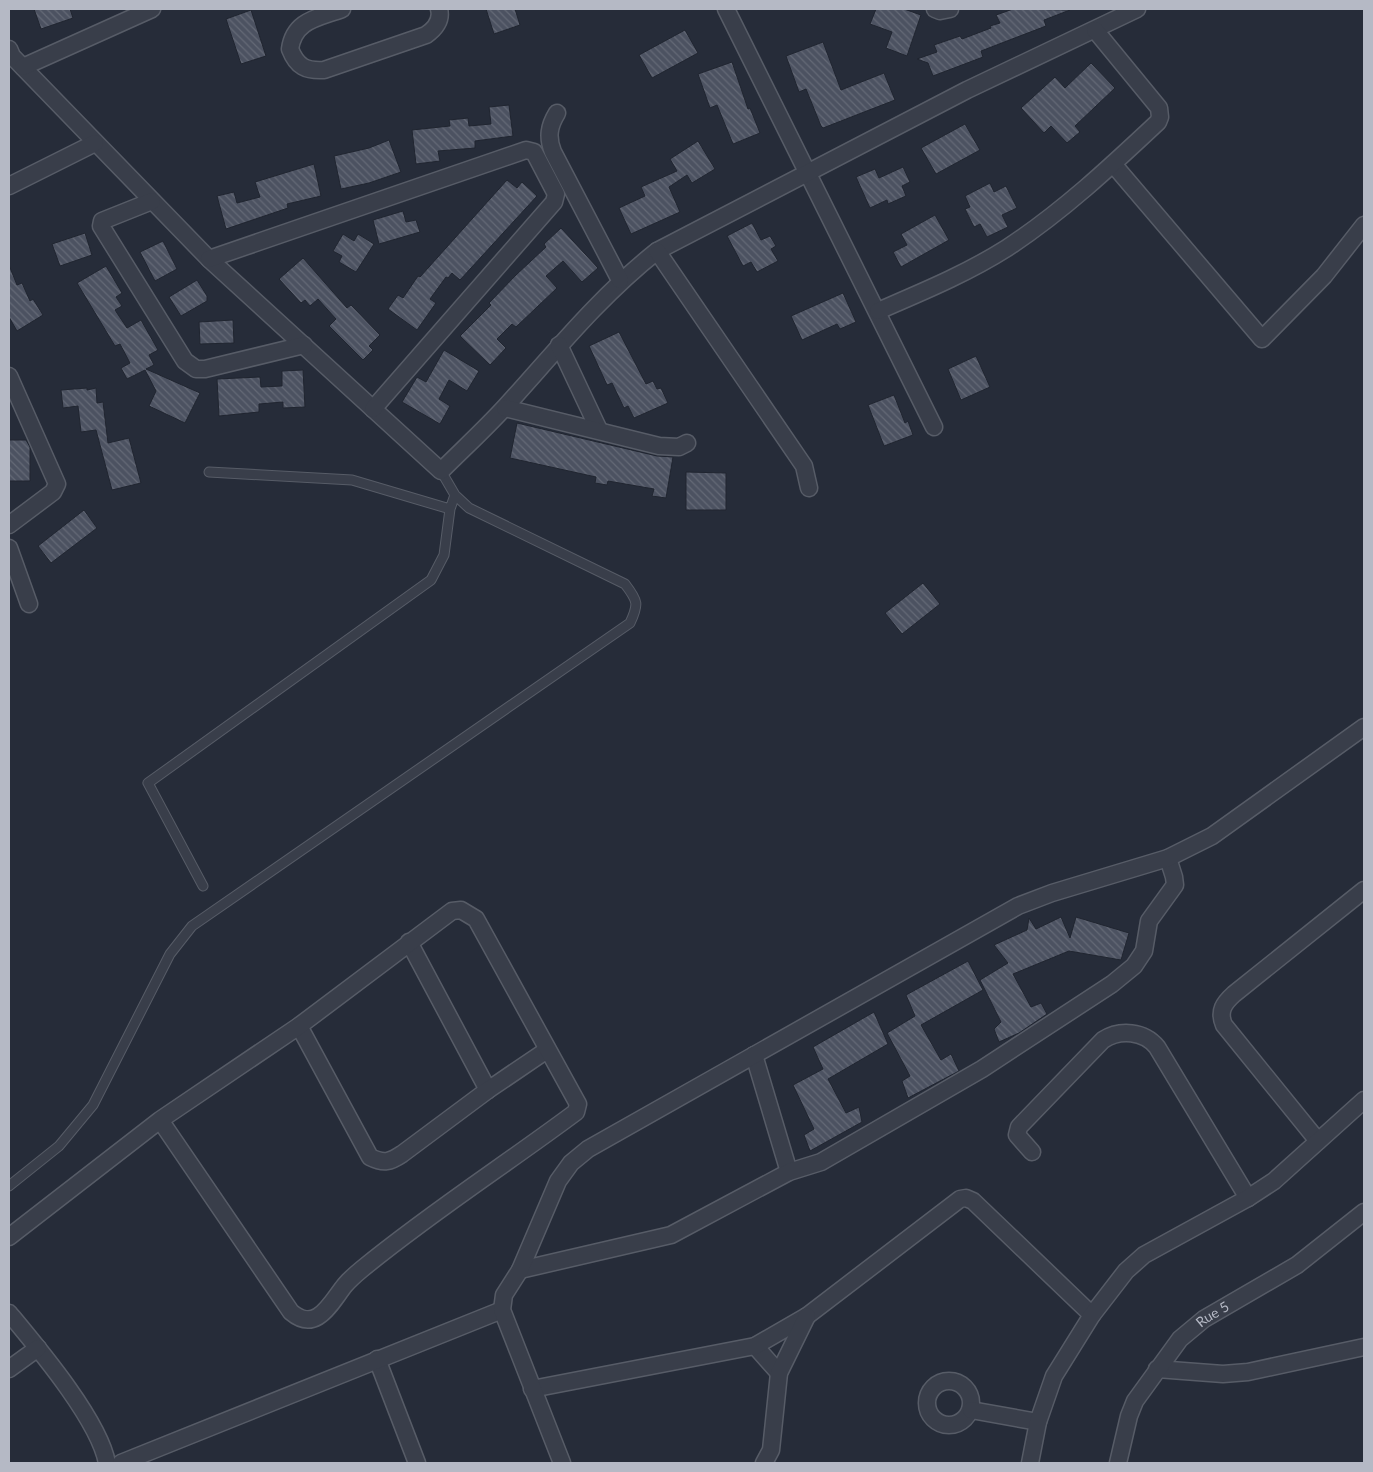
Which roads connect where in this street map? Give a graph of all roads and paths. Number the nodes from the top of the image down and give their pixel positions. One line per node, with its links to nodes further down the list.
1 (152, 9): 9 (street)
2 (342, 9): 3 (street)
3 (439, 9)
4 (726, 9): 13 (street)
5 (935, 9): 6 (street)
6 (950, 9)
7 (1137, 9): 8 (street)
8 (1094, 30): 12 (street); 13 (street)
9 (13, 57): 11 (street)
10 (557, 112): 19 (street)
11 (95, 143): 14 (street); 15 (street)
12 (1112, 164): 16 (street); 20 (street)
13 (806, 174): 17 (street); 20 (street)
14 (9, 186)
15 (152, 201): 18 (street); 22 (street)
16 (1364, 225)
17 (657, 251): 19 (street); 31 (street)
18 (209, 259): 22 (street); 24 (street)
19 (620, 280): 21 (street)
20 (878, 312): 26 (street)
21 (559, 344): 25 (street); 27 (street)
22 (304, 345): 24 (street)
23 (9, 376): 34 (street)
24 (372, 408): 29 (street)
25 (505, 408): 27 (street); 29 (street)
26 (934, 427)
27 (599, 430): 28 (street)
28 (687, 443)
29 (441, 471): 32 (lane)
30 (209, 472): 33 (lane)
31 (809, 488)
32 (455, 496): 33 (lane); 51 (lane)
33 (450, 509): 39 (lane)
34 (9, 525)
35 (9, 548): 36 (street)
36 (29, 604)
37 (1364, 727): 38 (street)
38 (1168, 858): 44 (street); 50 (street)
39 (204, 886)
40 (1364, 890): 48 (street)
41 (409, 942): 42 (street); 43 (street); 45 (street)
42 (299, 1026): 45 (street); 47 (street)
43 (547, 1050): 45 (street); 47 (street)
44 (754, 1055): 50 (street); 55 (street)
45 (488, 1090)
46 (1364, 1100): 48 (street)
47 (160, 1120): 54 (street)
48 (1318, 1141): 52 (street)
49 (1032, 1152): 52 (street)
50 (789, 1172): 55 (street)
51 (9, 1186)
52 (1248, 1198): 58 (street)
53 (1364, 1212): 65 (street, Rue 5)
54 (9, 1237)
55 (520, 1270): 56 (street)
56 (502, 1310): 63 (street); 67 (street)
57 (9, 1313): 62 (street)
58 (1092, 1315): 59 (street); 69 (street)
59 (807, 1316): 60 (street); 66 (street)
60 (755, 1346): 66 (street); 67 (street)
61 (1364, 1347): 65 (street)
62 (38, 1348): 64 (street); 70 (street)
63 (377, 1359): 71 (street); 72 (street)
64 (9, 1369)
65 (1157, 1369): 76 (street, Rue 5)
66 (778, 1373): 74 (street)
67 (532, 1389): 73 (street)
68 (970, 1410): 69 (street)
69 (1038, 1422): 75 (street)
70 (107, 1463)
71 (122, 1463)
72 (417, 1463)
73 (562, 1463)
74 (764, 1463)
75 (1030, 1463)
76 (1118, 1463)

